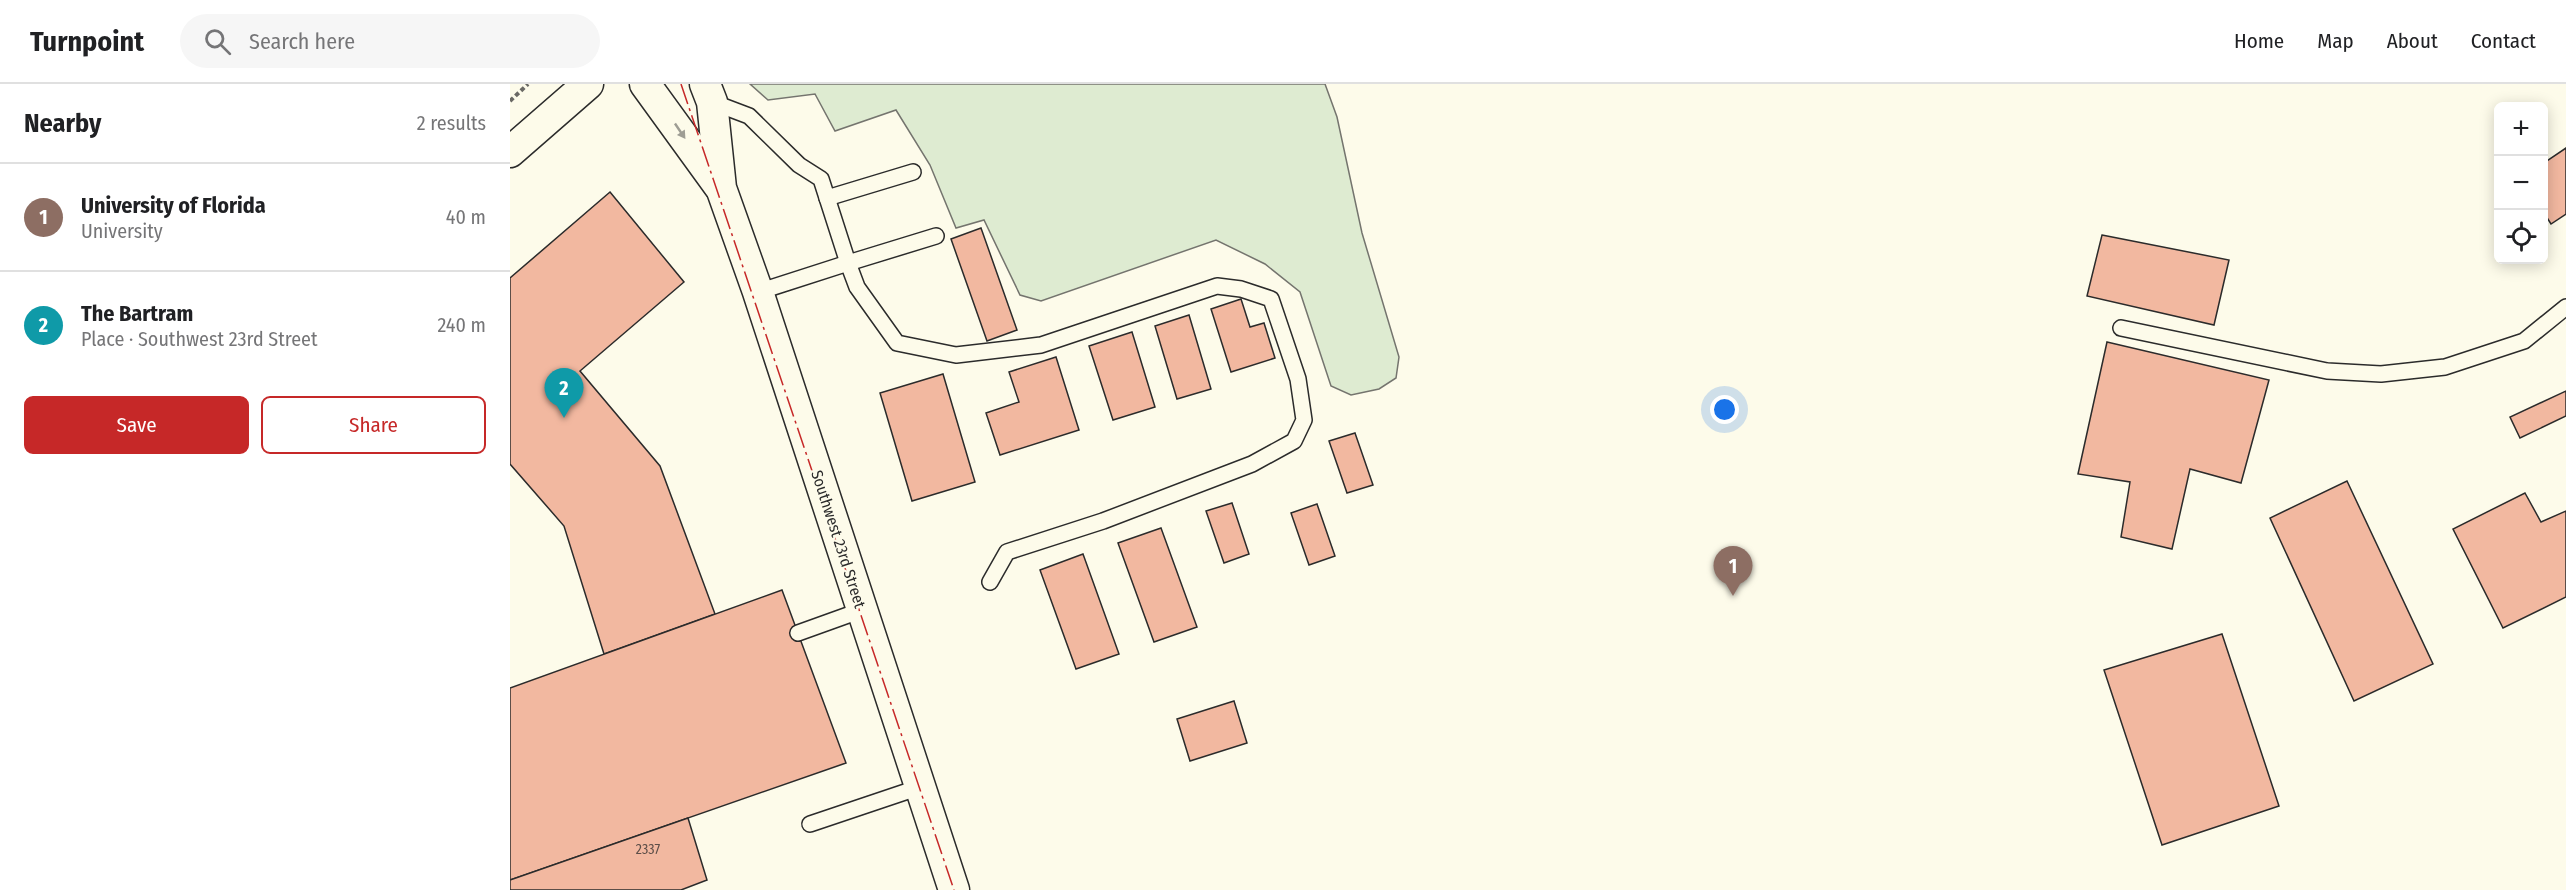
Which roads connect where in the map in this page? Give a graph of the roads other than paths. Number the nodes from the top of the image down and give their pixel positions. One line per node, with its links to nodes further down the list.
1 (588, 84): 4 (street)
2 (645, 84): 6 (street, Southwest 23rd Street, one-way to 6)
3 (709, 93): 6 (street, Southwest 23rd Street); 7 (lane)
4 (510, 152)
5 (913, 172): 7 (lane)
6 (721, 188): 10 (street, Southwest 23rd Street)
7 (827, 198): 9 (lane)
8 (936, 236): 9 (lane)
9 (848, 263): 10 (lane); 13 (lane)
10 (758, 292): 14 (street, Southwest 23rd Street)
11 (2566, 307): 12 (lane)
12 (2121, 328)
13 (990, 582)
14 (862, 610): 15 (lane); 16 (street, Southwest 23rd Street)
15 (798, 633)
16 (920, 787): 17 (lane); 18 (street, Southwest 23rd Street)
17 (810, 824)
18 (954, 890)

